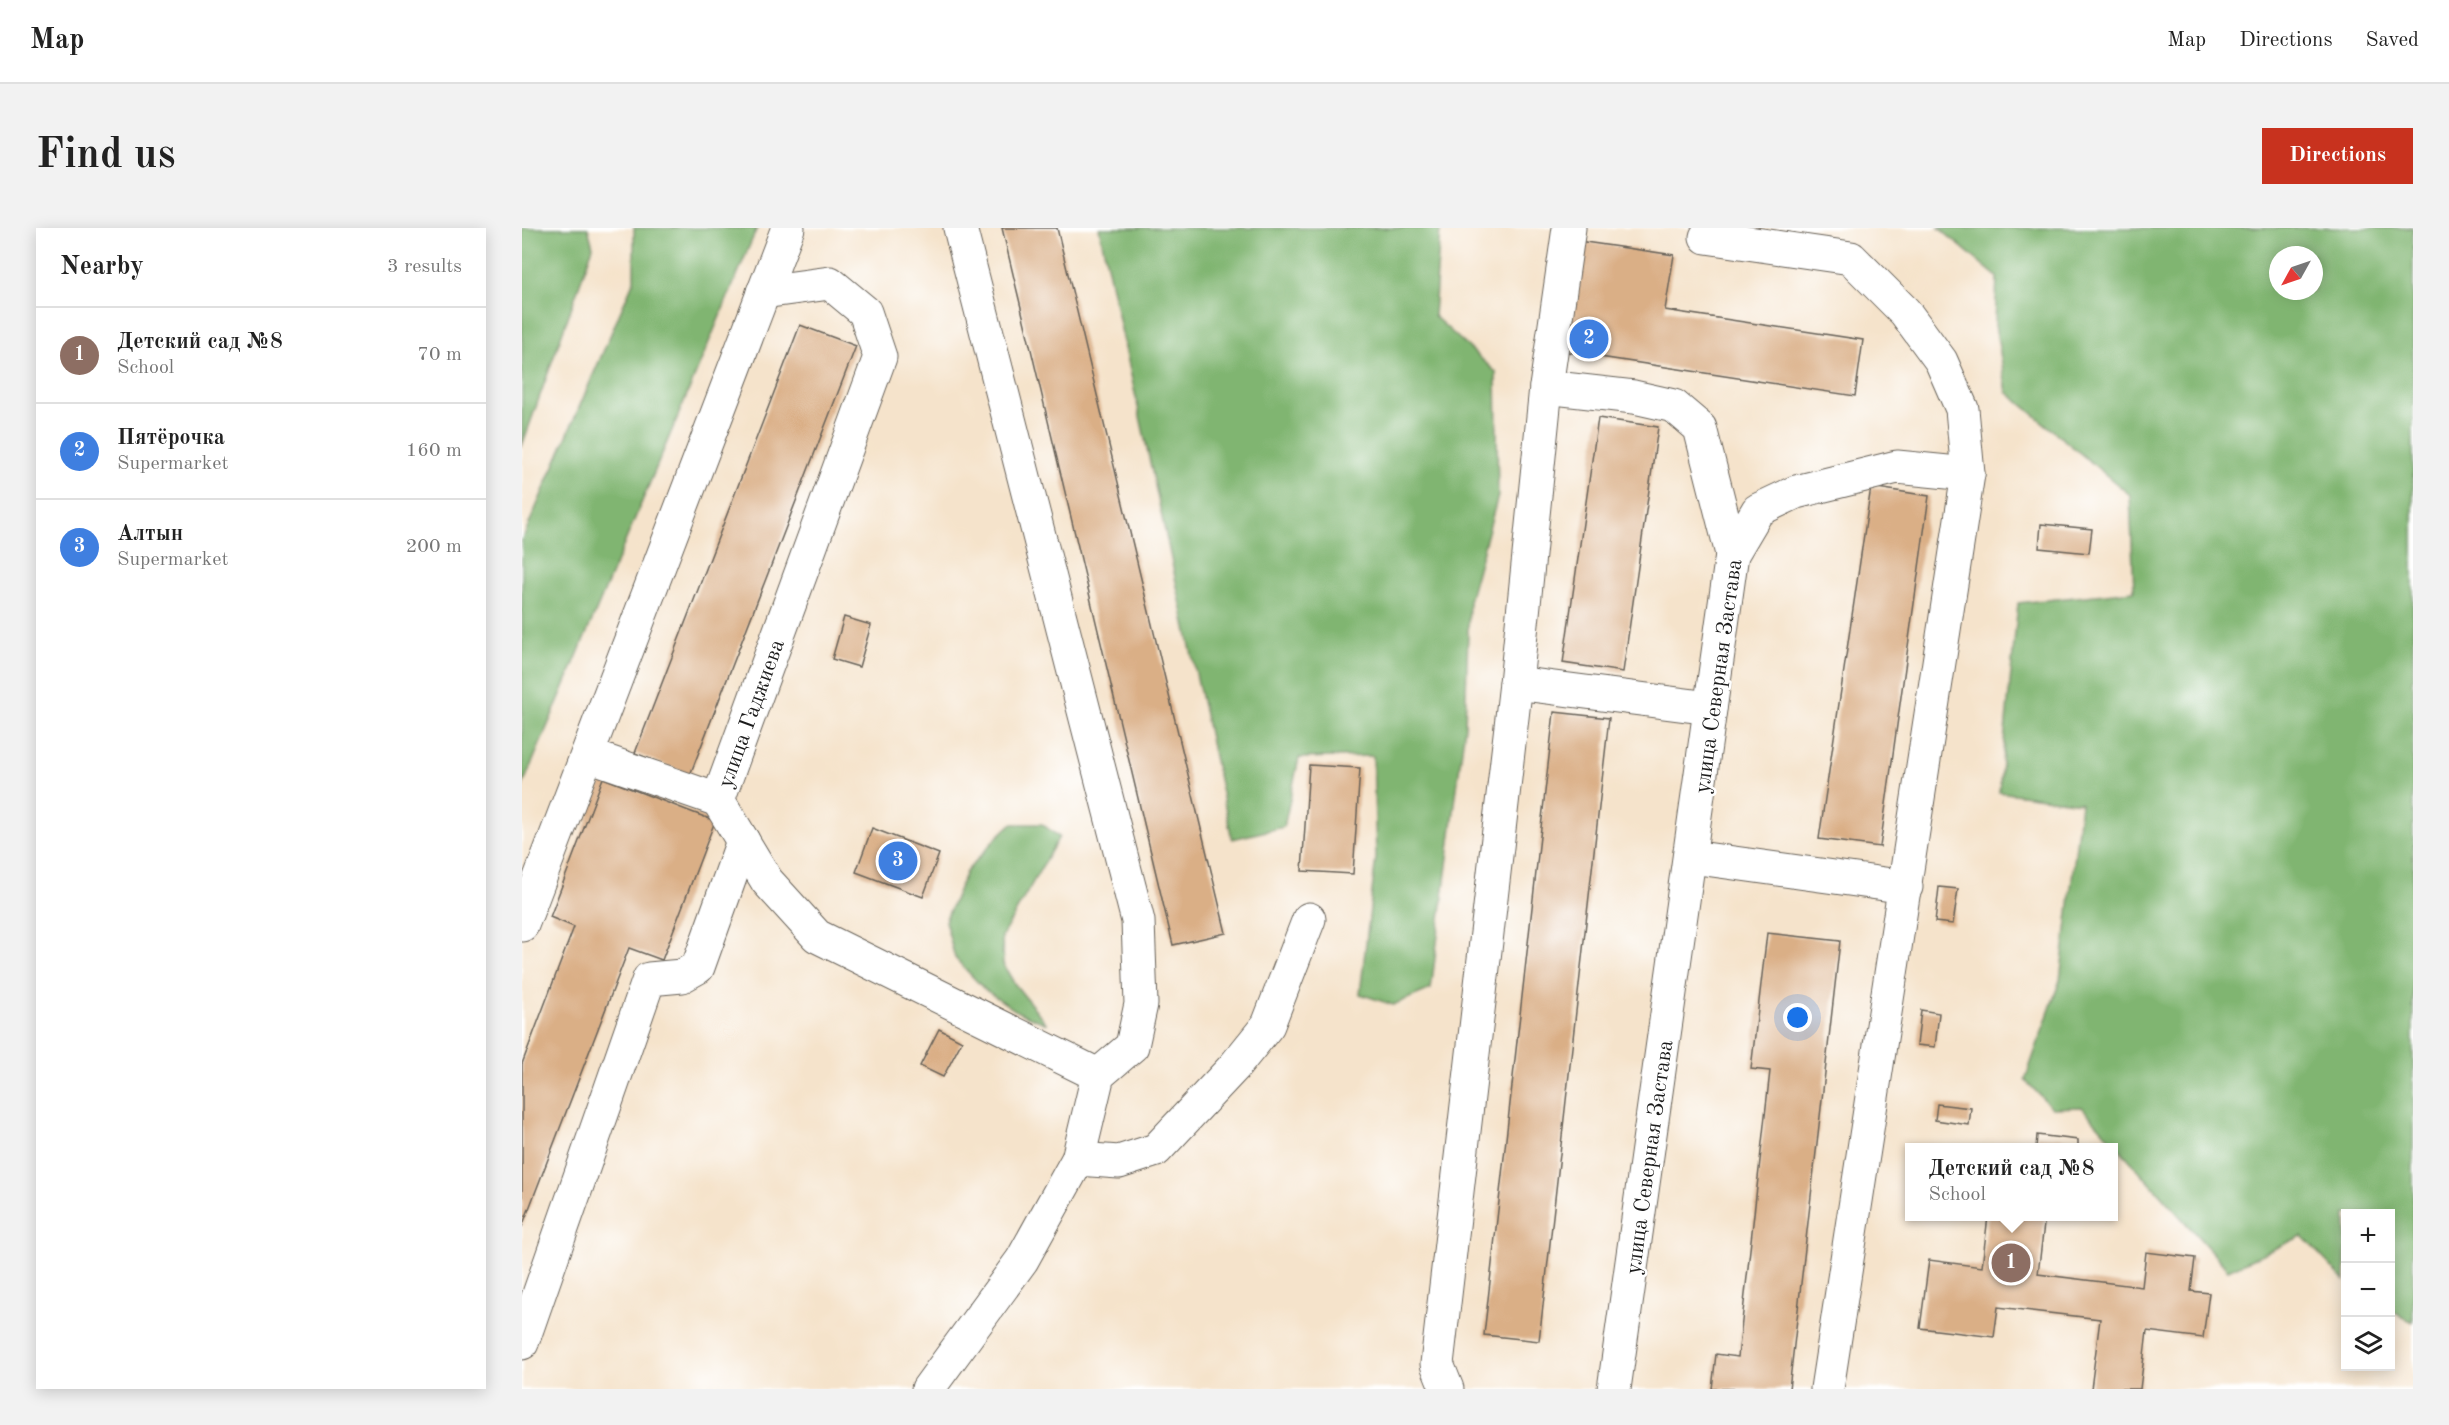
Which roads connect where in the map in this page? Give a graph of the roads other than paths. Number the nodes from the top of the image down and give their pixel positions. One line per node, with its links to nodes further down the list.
1 (788, 228): 5 (street)
2 (960, 228): 18 (street)
3 (1569, 228): 6 (street)
4 (1706, 237): 7 (street)
5 (763, 292): 11 (street); 12 (street, улица Гаджиева)
6 (1546, 387): 8 (street); 9 (street)
7 (1968, 474): 8 (street, улица Северная Застава); 15 (street)
8 (1732, 554): 10 (street, улица Северная Застава)
9 (1516, 683): 10 (street); 22 (street)
10 (1710, 708): 14 (street, улица Северная Застава)
11 (588, 755): 12 (street); 17 (street)
12 (718, 800): 13 (street, улица Гаджиева)
13 (743, 841): 18 (street, улица Гаджиева); 20 (street)
14 (1691, 857): 15 (street); 23 (street, улица Северная Застава)
15 (1906, 887): 24 (street)
16 (1310, 919): 19 (street)
17 (522, 925)
18 (1098, 1075): 19 (street)
19 (1078, 1159): 21 (street)
20 (522, 1343)
21 (928, 1389)
22 (1447, 1389)
23 (1614, 1389)
24 (1827, 1389)

